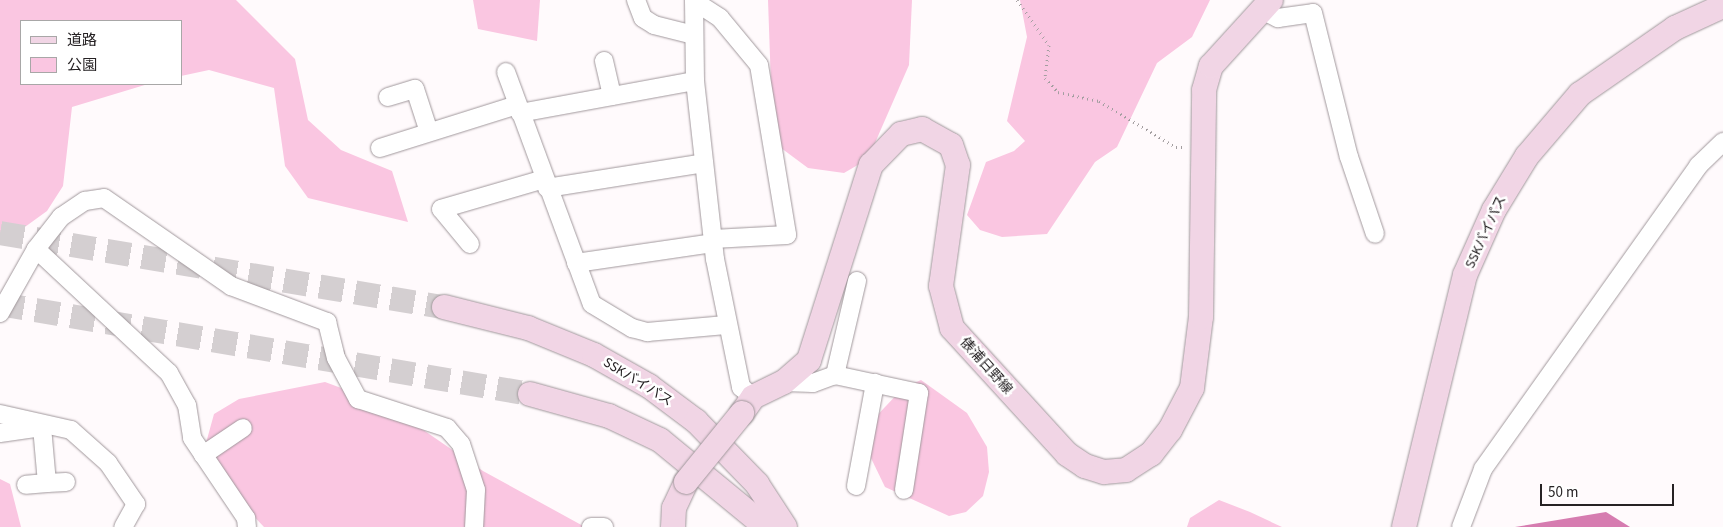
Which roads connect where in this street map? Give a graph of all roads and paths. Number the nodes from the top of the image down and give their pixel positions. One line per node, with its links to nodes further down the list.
1 (636, 0): 6 (street)
2 (1018, 0): 15 (path)
3 (694, 1): 6 (street); 20 (street)
4 (1267, 5): 15 (main road, 俵浦日野線); 19 (street)
5 (1723, 6): 53 (main road, SSKバイパス)
6 (694, 35): 9 (street)
7 (604, 61): 10 (street)
8 (506, 72): 12 (street)
9 (695, 82): 10 (street); 17 (street)
10 (612, 96): 12 (street)
11 (388, 97): 13 (street)
12 (519, 109): 13 (street); 18 (street)
13 (429, 132): 16 (street)
14 (1723, 142): 54 (street)
15 (1204, 145): 29 (main road, 俵浦日野線)
16 (380, 148)
17 (704, 164): 18 (street); 20 (street)
18 (546, 184): 21 (street); 23 (street)
19 (1375, 234)
20 (713, 241): 23 (street); 27 (street)
21 (470, 244)
22 (36, 249): 26 (street); 37 (street); 47 (street)
23 (576, 263): 27 (street)
24 (857, 281): 28 (street)
25 (444, 307): 52 (main road, SSKバイパス)
26 (0, 313)
27 (726, 325): 32 (street)
28 (836, 375): 29 (street); 30 (street)
29 (784, 382): 32 (main road, 俵浦日野線)
30 (875, 383): 41 (street); 42 (street)
31 (530, 394): 51 (main road)
32 (748, 405): 50 (main road, 俵浦日野線, bridge)
33 (0, 414): 34 (street)
34 (42, 427): 36 (street); 39 (street); 43 (street)
35 (243, 428): 37 (street)
36 (0, 433)
37 (203, 454): 46 (street)
38 (66, 482): 39 (street)
39 (47, 483): 40 (street)
40 (26, 485)
41 (856, 486)
42 (904, 490)
43 (136, 504): 44 (street); 45 (street)
44 (123, 527)
45 (139, 527)
46 (247, 527)
47 (474, 527)
48 (591, 527): 49 (street)
49 (604, 527)
50 (672, 527)
51 (766, 527)
52 (785, 527)
53 (1404, 527)
54 (1462, 527)

